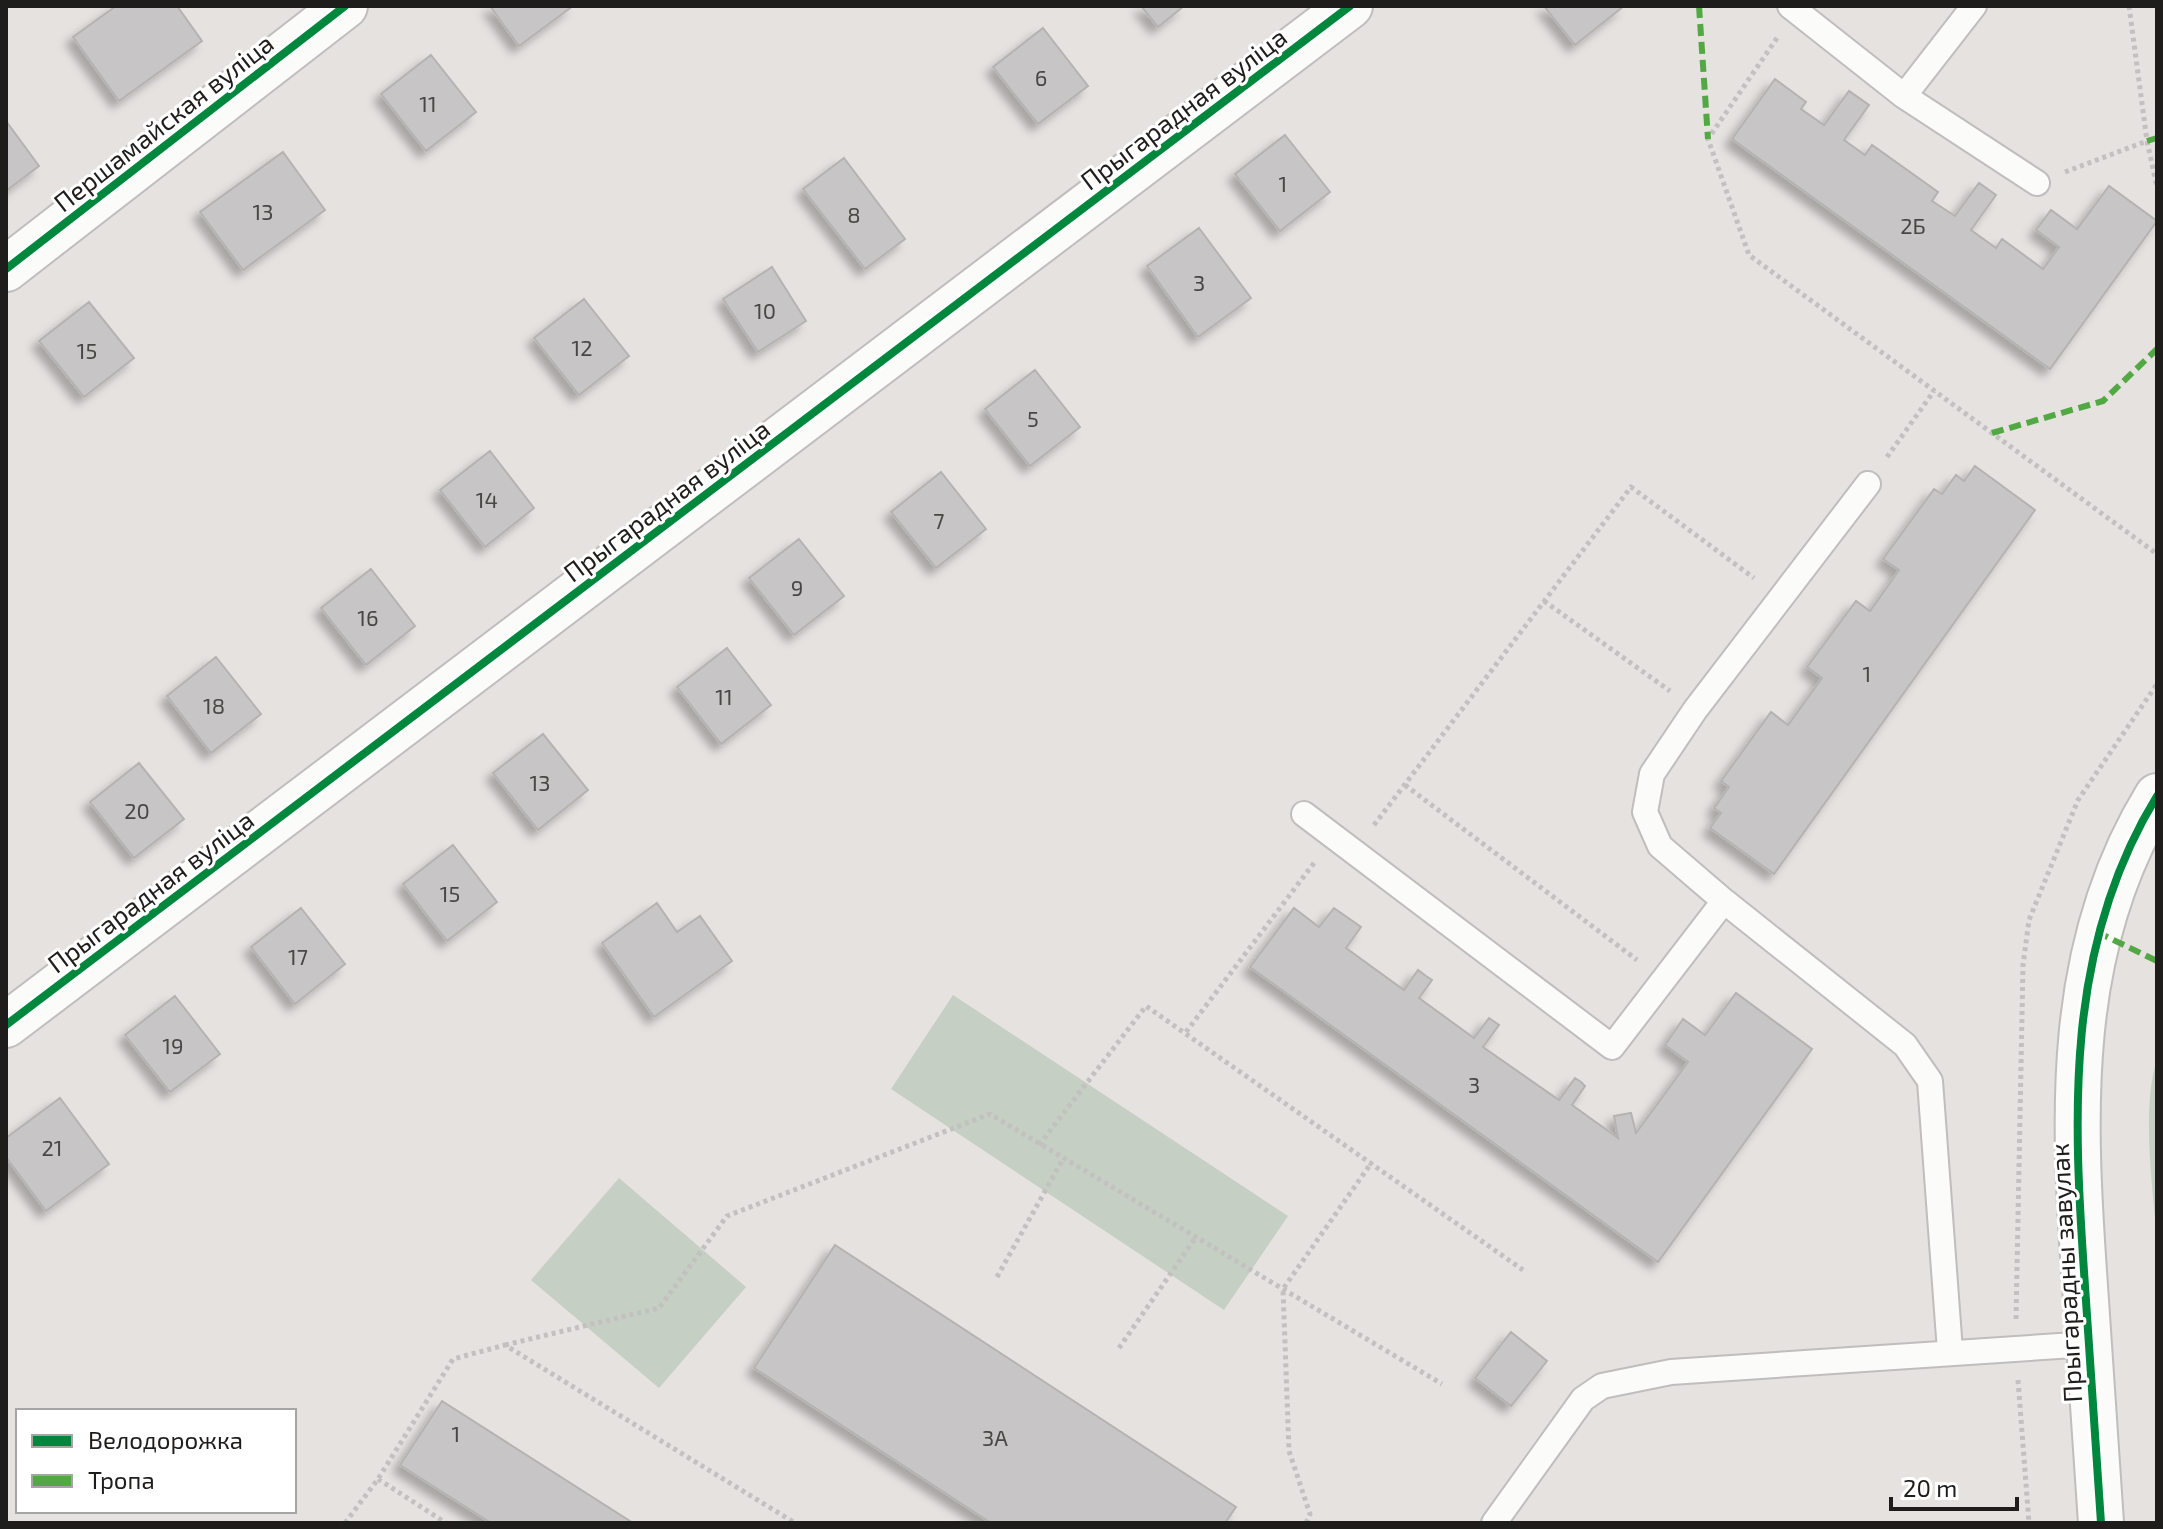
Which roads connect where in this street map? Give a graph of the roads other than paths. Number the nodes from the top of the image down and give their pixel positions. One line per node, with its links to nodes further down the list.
1 (345, 6): 7 (street, Першамайская вуліца)
2 (1350, 6): 12 (street, Прыгарадная вуліца)
3 (1974, 6): 5 (lane)
4 (1793, 8): 5 (lane)
5 (1904, 96): 6 (lane)
6 (2037, 183)
7 (6, 269)
8 (1868, 484): 11 (lane)
9 (2157, 796): 13 (street, Прыгарадны завулак)
10 (1304, 814): 11 (lane)
11 (1724, 901): 14 (lane)
12 (6, 1025)
13 (2089, 1344): 14 (lane); 16 (street, Прыгарадны завулак)
14 (1950, 1351): 15 (lane)
15 (1494, 1523)
16 (2101, 1523)

